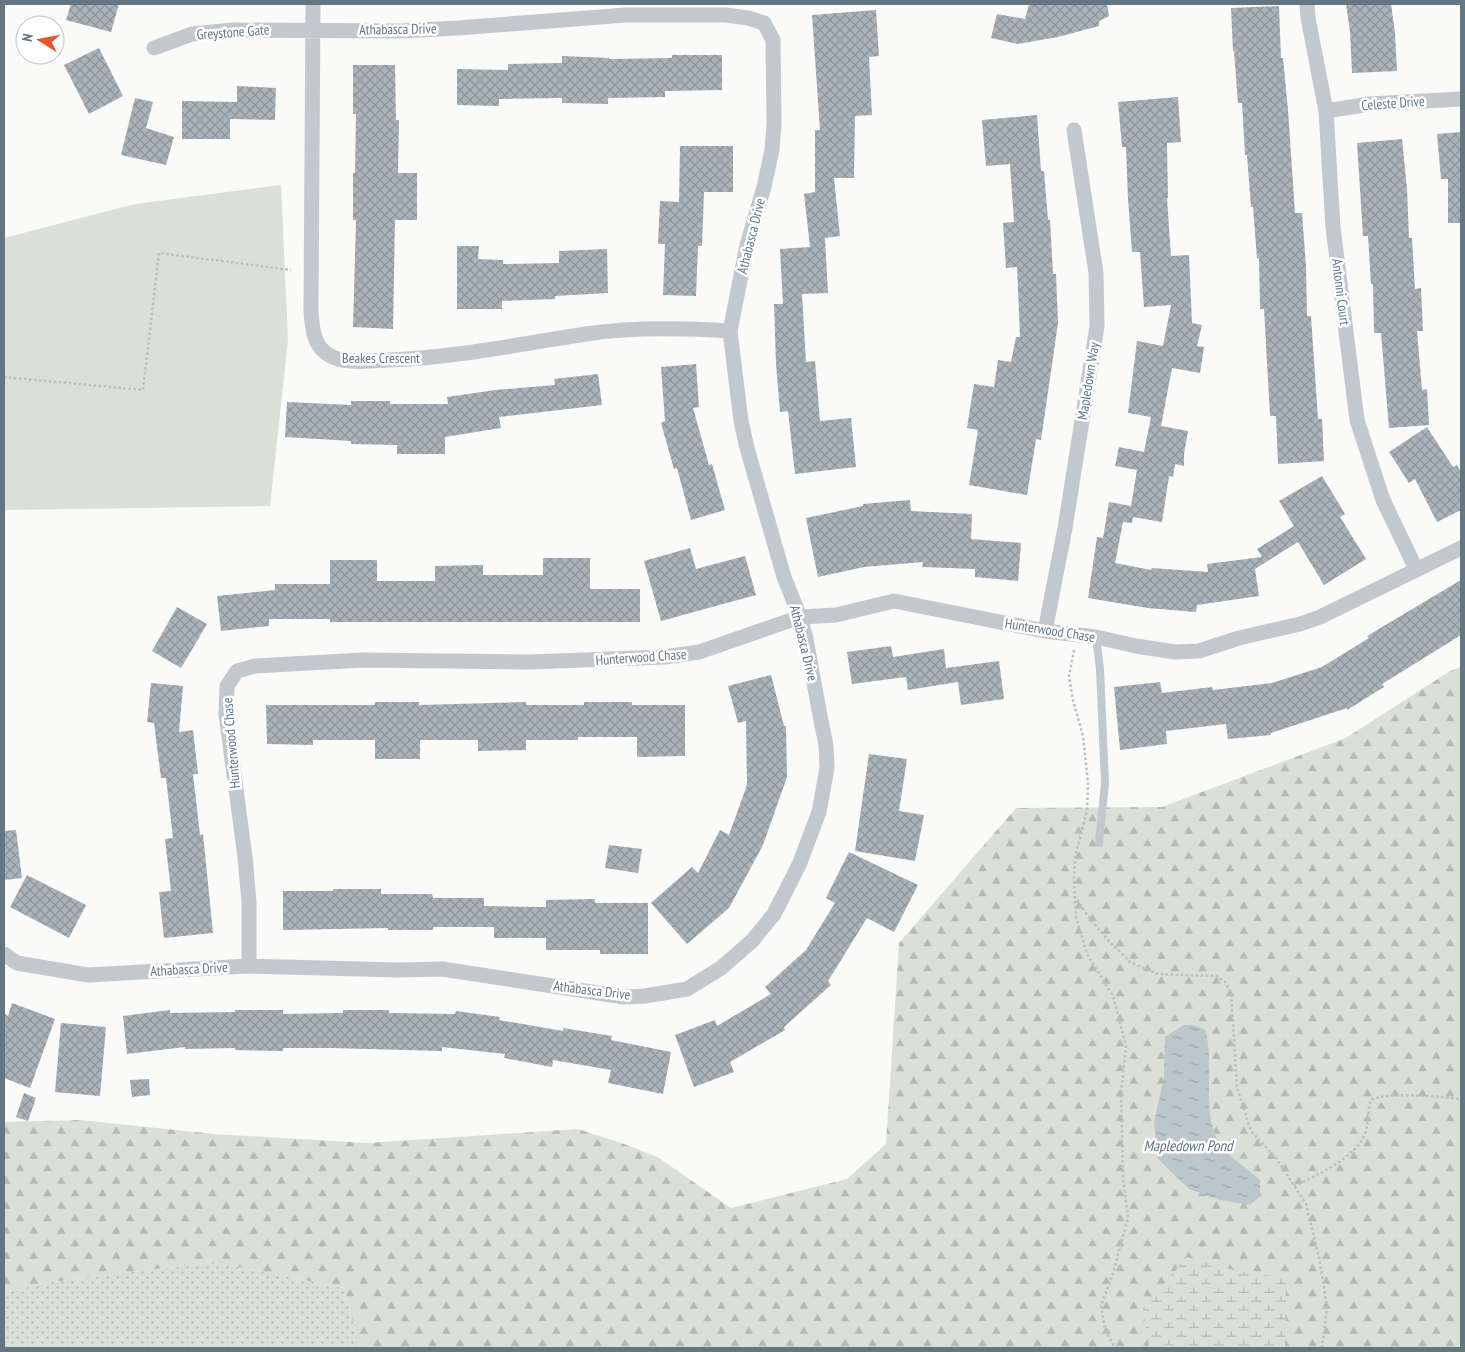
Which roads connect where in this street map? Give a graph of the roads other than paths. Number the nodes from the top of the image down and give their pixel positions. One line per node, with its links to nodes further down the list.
1 (313, 4): 3 (street, Beakes Crescent)
2 (1307, 4): 6 (street, Antonni Court)
3 (313, 29): 4 (street, Greystone Gate); 8 (street, Beakes Crescent); 8 (street, Athabasca Drive)
4 (154, 48)
5 (1461, 100): 6 (street, Celeste Drive)
6 (1326, 111): 10 (street, Antonni Court)
7 (1074, 130): 12 (street, Mapledown Way)
8 (730, 330): 11 (street, Athabasca Drive)
9 (1461, 548): 10 (street, Hunterwood Chase)
10 (1416, 570): 13 (street, Hunterwood Chase)
11 (800, 617): 12 (street, Hunterwood Chase); 16 (street, Athabasca Drive); 16 (street, Hunterwood Chase)
12 (1045, 630): 13 (street, Hunterwood Chase)
13 (1096, 637): 14 (lane)
14 (1099, 843)
15 (4, 954): 16 (street, Athabasca Drive)
16 (249, 966)

